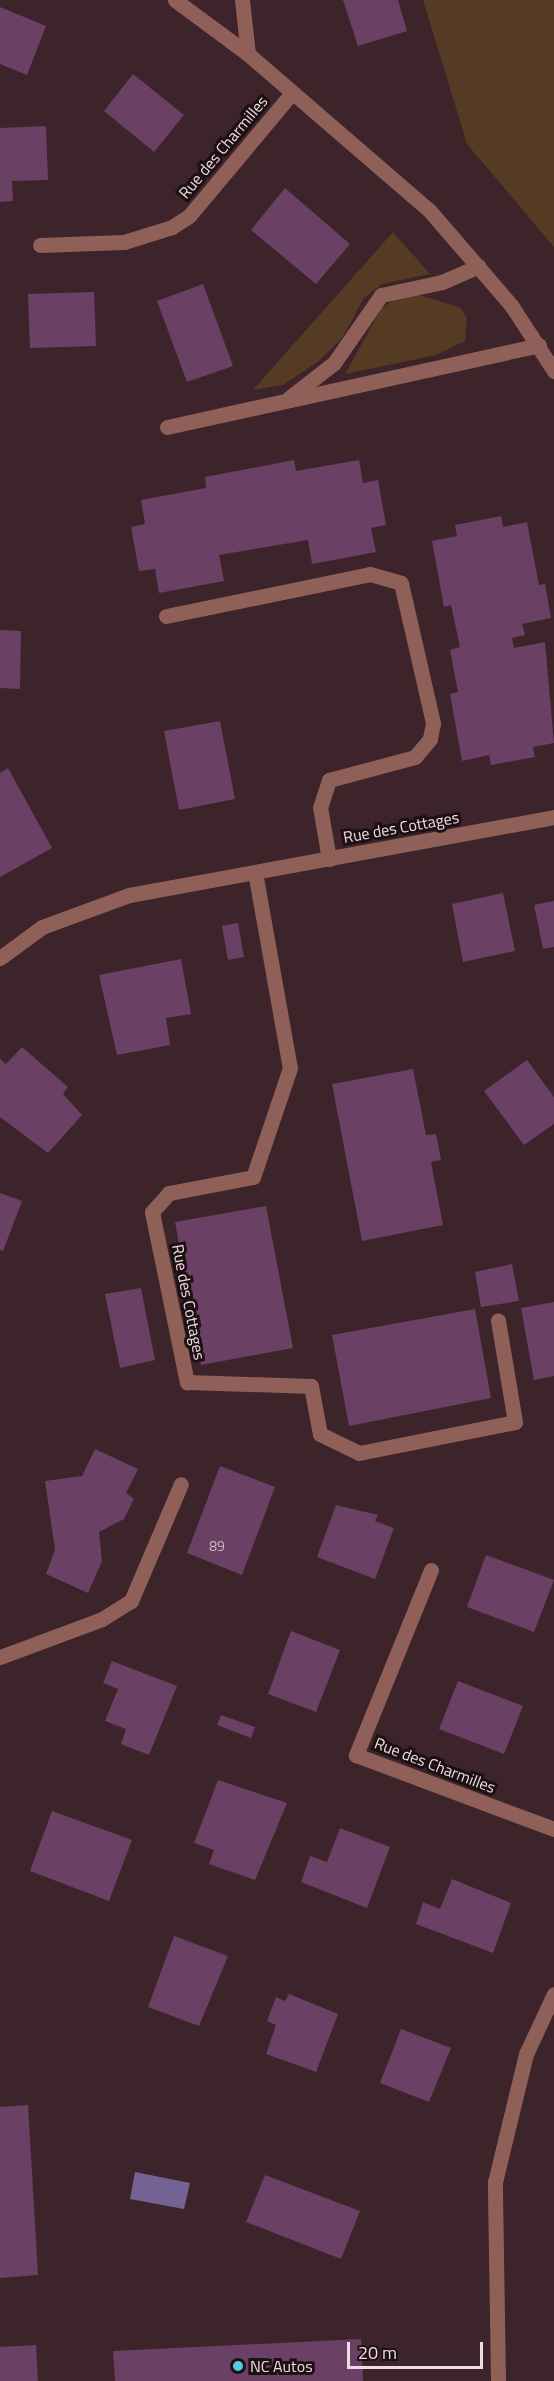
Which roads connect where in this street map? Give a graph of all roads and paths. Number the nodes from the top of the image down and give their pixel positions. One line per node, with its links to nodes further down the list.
1 (175, 0): 3 (street, Rue des Charmilles)
2 (242, 0): 3 (street)
3 (249, 54): 4 (street, Rue des Charmilles)
4 (292, 93): 5 (street, Rue des Charmilles); 6 (street, Rue des Charmilles)
5 (40, 245)
6 (479, 266): 7 (street, Rue des Charmilles); 9 (street)
7 (539, 345): 8 (street, Rue des Charmilles); 9 (street)
8 (554, 371)
9 (282, 403): 10 (street)
10 (167, 427)
11 (165, 616): 13 (street)
12 (554, 817): 13 (street, Rue des Cottages)
13 (329, 859): 14 (street, Rue des Cottages)
14 (255, 872): 15 (street, Rue des Cottages); 16 (street, Rue des Cottages)
15 (0, 958)
16 (498, 1320)
17 (181, 1484): 19 (street)
18 (431, 1570): 20 (street, Rue des Charmilles)
19 (0, 1657)
20 (554, 1829)
21 (554, 1994): 22 (street)
22 (498, 2381)

